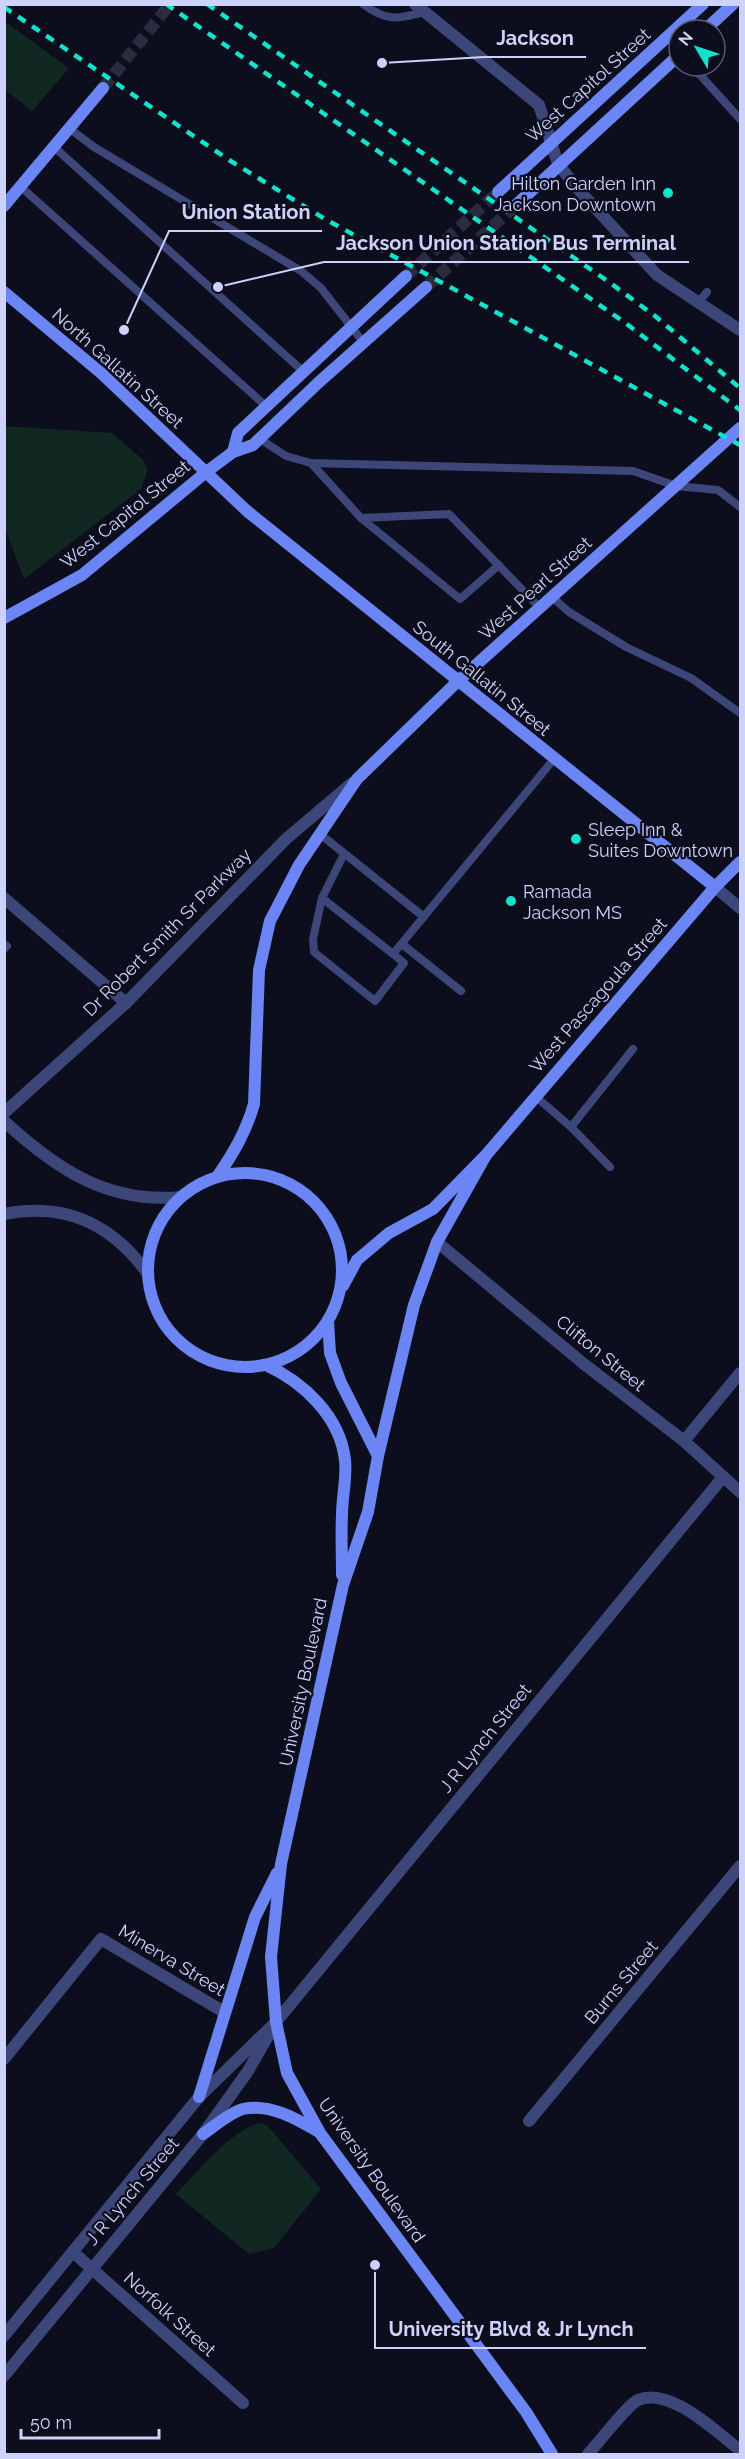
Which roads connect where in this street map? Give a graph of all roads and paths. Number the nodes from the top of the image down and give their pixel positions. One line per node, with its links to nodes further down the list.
1 (363, 4): 4 (lane)
2 (703, 4): 11 (main road, West Capitol Street)
3 (733, 4): 5 (main road)
4 (419, 8): 11 (street)
5 (718, 18)
6 (667, 66): 13 (main road)
7 (703, 78): 9 (lane)
8 (103, 88): 10 (main road)
9 (741, 119)
10 (70, 129): 12 (main road); 23 (lane)
11 (552, 140): 13 (street); 15 (main road, West Capitol Street)
12 (54, 147): 14 (main road); 26 (lane)
13 (558, 164): 17 (main road); 22 (street)
14 (21, 187): 16 (main road); 27 (lane)
15 (498, 192)
16 (4, 206)
17 (516, 206)
18 (406, 276): 23 (main road, West Capitol Street)
19 (426, 288): 25 (main road, West Capitol Street)
20 (4, 291): 32 (main road, North Gallatin Street)
21 (707, 292): 22 (lane)
22 (698, 303): 24 (street)
23 (352, 328): 25 (lane); 26 (main road, West Capitol Street)
24 (741, 330)
25 (364, 343): 29 (main road, West Capitol Street)
26 (305, 373): 27 (main road, West Capitol Street)
27 (267, 407): 30 (main road, West Capitol Street)
28 (741, 428): 33 (main road, West Pearl Street)
29 (260, 439): 30 (main road, West Capitol Street); 31 (lane)
30 (233, 452): 32 (main road, West Capitol Street)
31 (311, 464): 33 (lane); 35 (lane)
32 (205, 473): 39 (main road, West Capitol Street); 40 (main road, South Gallatin Street)
33 (676, 486): 34 (lane); 37 (main road, West Pearl Street)
34 (741, 507)
35 (361, 518): 36 (lane); 36 (lane)
36 (499, 565): 38 (lane)
37 (552, 597): 38 (main road, West Pearl Street); 41 (lane)
38 (540, 608): 40 (main road, West Pearl Street)
39 (4, 618)
40 (457, 682): 42 (main road, South Gallatin Street); 43 (main road, West Pearl Street)
41 (741, 713)
42 (554, 759): 47 (main road, South Gallatin Street); 51 (lane)
43 (357, 779): 44 (main road); 57 (street, Dr Robert Smith Sr Parkway)
44 (320, 834): 45 (lane); 65 (main road)
45 (345, 854): 49 (lane); 51 (lane)
46 (741, 862): 47 (main road, West Pascagoula Street)
47 (714, 887): 50 (street, South Gallatin Street); 59 (main road, West Pascagoula Street)
48 (4, 898): 57 (street)
49 (322, 898): 55 (lane); 55 (lane)
50 (741, 908)
51 (424, 917): 53 (lane)
52 (4, 944): 54 (lane)
53 (402, 944): 55 (lane); 56 (lane)
54 (4, 949)
55 (393, 954)
56 (460, 991)
57 (126, 1003): 60 (street, Dr Robert Smith Sr Parkway)
58 (633, 1049): 62 (lane)
59 (535, 1096): 62 (lane); 63 (main road, West Pascagoula Street)
60 (4, 1113)
61 (4, 1121): 66 (street)
62 (571, 1127): 64 (lane)
63 (486, 1155): 68 (main road, West Pascagoula Street); 70 (main road, West Pascagoula Street)
64 (610, 1167)
65 (217, 1177): 66 (main road); 70 (main road)
66 (181, 1197): 69 (main road)
67 (4, 1214): 69 (street)
68 (437, 1242): 74 (street, Clifton Street); 75 (main road, West Pascagoula Street)
69 (148, 1274): 72 (main road)
70 (339, 1292): 71 (main road)
71 (328, 1321): 72 (main road); 75 (main road)
72 (266, 1365): 78 (main road, University Boulevard)
73 (741, 1373): 74 (street)
74 (684, 1441): 76 (street, Clifton Street)
75 (378, 1456): 78 (main road, University Boulevard)
76 (723, 1477): 77 (street, Clifton Street); 82 (street, J R Lynch Street)
77 (741, 1492)
78 (343, 1585): 79 (main road, University Boulevard)
79 (281, 1864): 81 (main road); 82 (main road, University Boulevard)
80 (741, 1866): 85 (street, Burns Street)
81 (224, 2012): 83 (street, Minerva Street); 84 (main road)
82 (276, 2022): 84 (street, J R Lynch Street); 86 (main road, University Boulevard); 87 (street, J R Lynch Street)
83 (4, 2059)
84 (199, 2097): 88 (street, J R Lynch Street)
85 (529, 2121)
86 (320, 2133): 87 (main road); 94 (main road, University Boulevard)
87 (203, 2134): 89 (street, J R Lynch Street)
88 (73, 2252): 89 (street, Norfolk Street); 90 (street, J R Lynch Street)
89 (91, 2268): 91 (street, J R Lynch Street); 92 (street, Norfolk Street)
90 (4, 2337)
91 (4, 2376)
92 (243, 2403)
93 (741, 2450): 95 (street)
94 (552, 2454)
95 (588, 2454)

